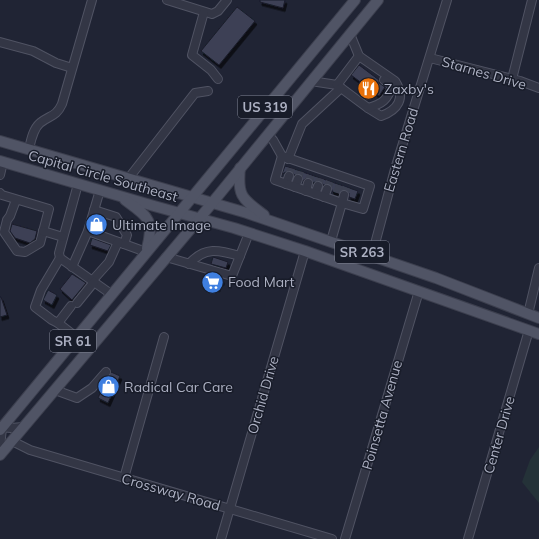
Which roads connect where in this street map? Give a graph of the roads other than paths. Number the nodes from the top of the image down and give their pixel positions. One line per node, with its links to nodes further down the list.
1 (92, 0): 13 (street)
2 (167, 0): 8 (street)
3 (226, 0): 8 (street)
4 (355, 0): 34 (main road, US 319)
5 (378, 0): 9 (main road, US 319)
6 (447, 0): 12 (street, Eastern Road)
7 (532, 0): 15 (street)
8 (204, 12): 14 (street)
9 (350, 34): 11 (street); 16 (main road, US 319)
10 (0, 42): 13 (street)
11 (358, 57): 17 (street); 20 (street); 20 (street)
12 (430, 58): 15 (street, Starnes Drive); 50 (street, Eastern Road)
13 (72, 68): 23 (street)
14 (218, 79)
15 (512, 79): 18 (street, Starnes Drive)
16 (311, 81): 17 (street); 21 (main road, US 319)
17 (339, 86): 20 (street); 25 (street)
18 (539, 88)
19 (208, 91): 29 (street)
20 (368, 108)
21 (268, 135): 25 (street); 26 (main road, US 319)
22 (0, 141): 23 (main road, Capital Circle Southeast)
23 (29, 149): 29 (main road, Capital Circle Southeast)
24 (2, 161): 27 (street); 30 (main road, Capital Circle Southeast)
25 (288, 167): 28 (street); 28 (street)
26 (240, 168): 37 (main road, US 319); 41 (main road)
27 (0, 175)
28 (299, 175): 35 (street); 35 (street)
29 (128, 179): 34 (main road, Capital Circle Southeast)
30 (78, 184): 31 (main road, Capital Circle Southeast); 45 (street)
31 (100, 190): 33 (main road, Capital Circle Southeast); 38 (street)
32 (0, 192): 36 (street)
33 (118, 196): 39 (main road, Capital Circle Southeast); 49 (main road)
34 (192, 196): 37 (main road, SR 263); 39 (main road, SR 61)
35 (340, 198): 46 (street)
36 (16, 200): 42 (street); 42 (street)
37 (212, 202): 40 (main road, US 319); 41 (main road, SR 263)
38 (94, 210): 43 (street); 47 (street)
39 (178, 213): 40 (main road, Capital Circle Southeast); 49 (main road, SR 61)
40 (199, 218): 44 (main road, SR 263); 53 (main road, SR 61)
41 (272, 221): 46 (main road, SR 263)
42 (43, 231): 45 (street)
43 (88, 232): 47 (street); 55 (street)
44 (250, 233): 48 (main road, SR 263); 51 (street)
45 (63, 238): 52 (street)
46 (331, 241): 50 (main road, SR 263)
47 (121, 243): 49 (street); 57 (street)
48 (305, 251): 58 (main road, SR 263); 75 (street, Orchid Drive)
49 (146, 252): 59 (main road, SR 61)
50 (372, 255): 60 (main road, SR 263)
51 (240, 256): 54 (street); 54 (street)
52 (60, 258): 55 (street); 62 (street)
53 (166, 258): 54 (street); 68 (main road, SR 61)
54 (189, 264)
55 (72, 267): 57 (street)
56 (539, 268): 60 (street)
57 (93, 281): 59 (street); 62 (street)
58 (419, 291): 63 (main road, SR 263); 78 (street, Poinsetta Avenue)
59 (111, 294): 65 (main road, SR 61)
60 (528, 314): 61 (main road, SR 263)
61 (539, 318)
62 (58, 323): 65 (street)
63 (529, 330): 64 (main road, SR 263); 79 (street, Center Drive)
64 (539, 334)
65 (76, 337): 70 (main road, SR 61)
66 (164, 337): 74 (street)
67 (106, 372): 68 (street)
68 (55, 390): 69 (main road, SR 61)
69 (23, 427): 70 (street); 71 (main road, SR 61)
70 (1, 428): 72 (street)
71 (12, 441): 73 (main road, SR 61); 74 (street, Crossway Road)
72 (0, 447)
73 (0, 455)
74 (124, 478): 75 (street, Crossway Road)
75 (230, 509): 76 (street, Orchid Drive); 77 (street, Crossway Road)
76 (221, 539)
77 (332, 539)
78 (345, 539)
79 (468, 539)

